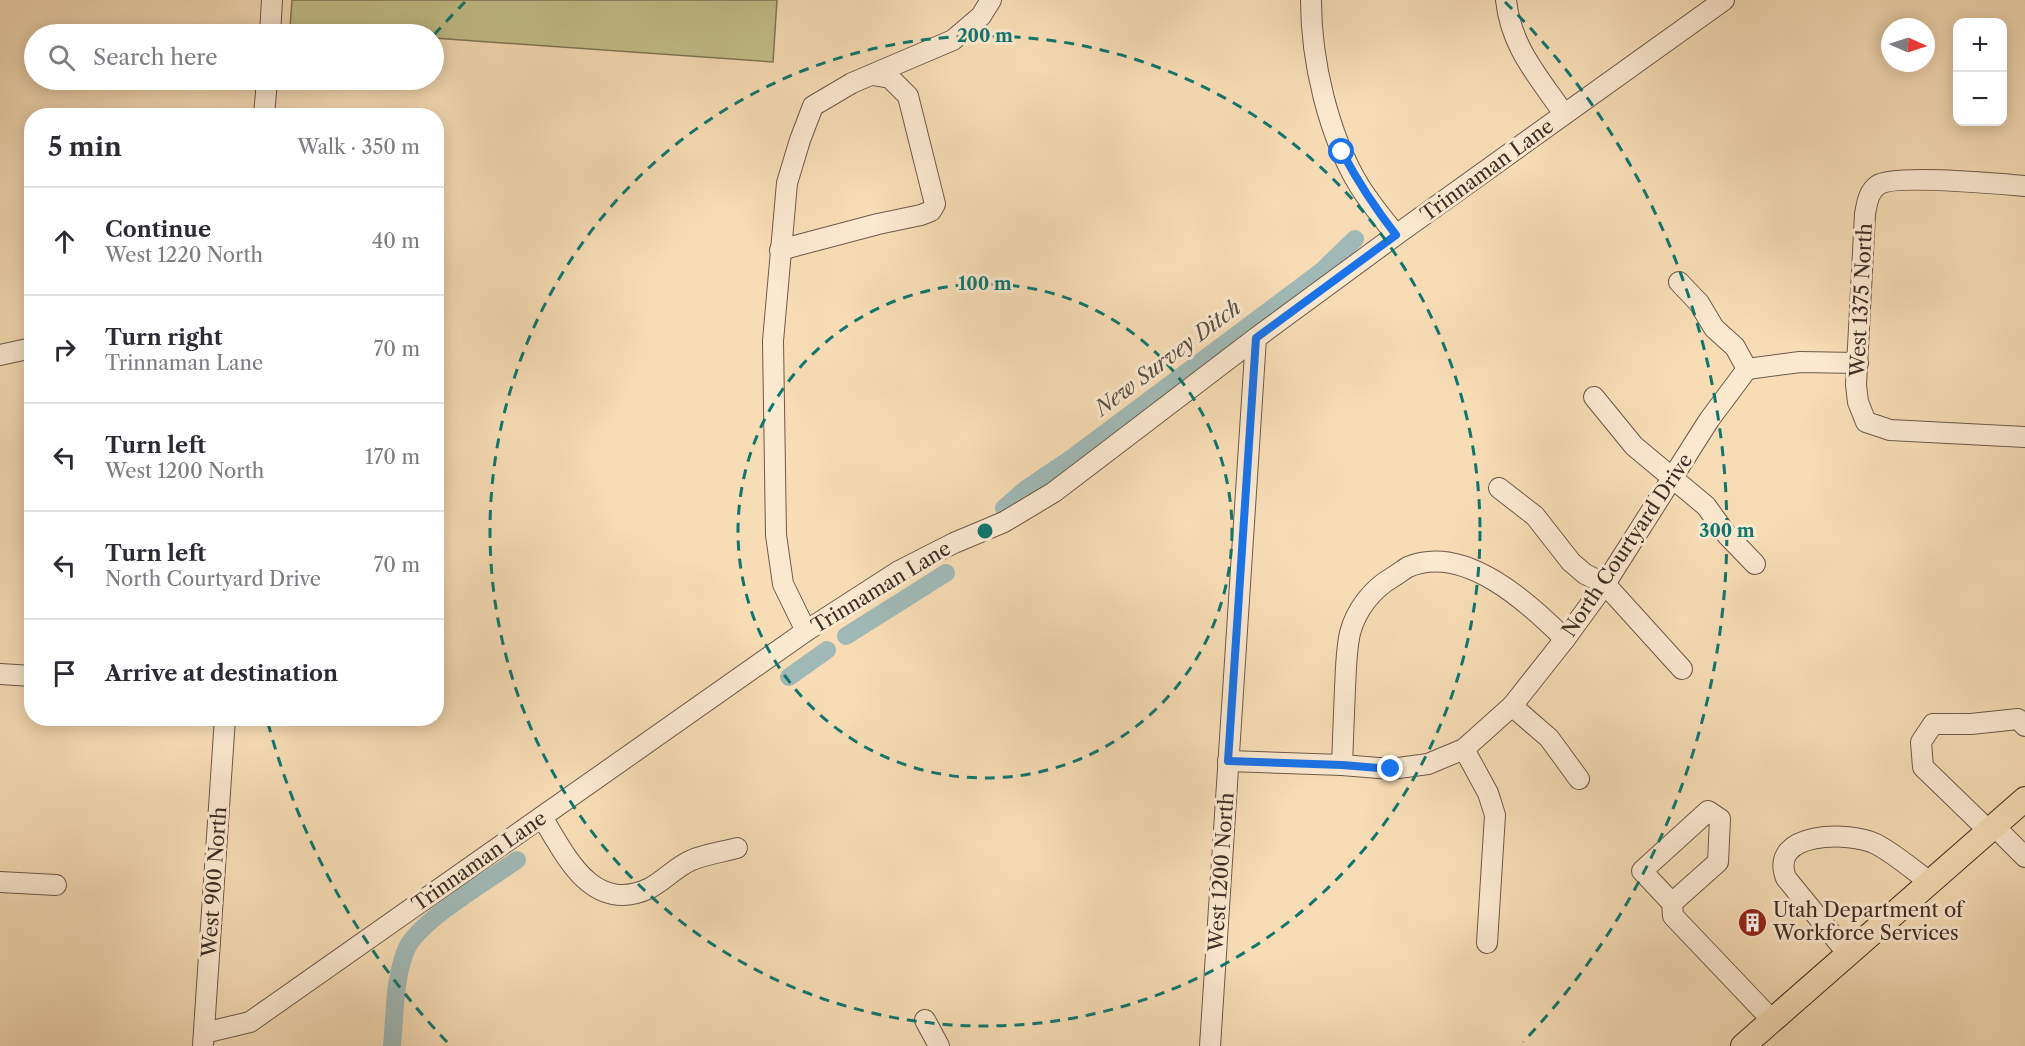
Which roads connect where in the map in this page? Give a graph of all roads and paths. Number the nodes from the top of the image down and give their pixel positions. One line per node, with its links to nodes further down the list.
1 (272, 0): 6 (street)
2 (991, 0): 7 (street)
3 (1311, 0): 12 (street)
4 (1506, 0): 10 (street)
5 (1724, 0): 10 (street, Trinnaman Lane)
6 (271, 24)
7 (873, 75): 13 (street); 13 (street)
8 (266, 90): 9 (street)
9 (265, 108)
10 (1564, 114): 12 (street, Trinnaman Lane)
11 (2025, 186): 18 (street, West 1375 North)
12 (1396, 235): 15 (street, Trinnaman Lane)
13 (780, 250): 26 (street)
14 (1679, 282): 19 (street)
15 (1256, 338): 26 (street, Trinnaman Lane); 35 (street, West 1200 North)
16 (24, 350): 17 (street)
17 (0, 355)
18 (1858, 363): 19 (street); 21 (street, West 1375 North)
19 (1747, 369): 22 (street, North Courtyard Drive)
20 (1594, 397): 22 (street)
21 (2025, 437)
22 (1672, 478): 24 (street); 25 (street, North Courtyard Drive)
23 (1499, 489): 25 (street)
24 (1755, 564)
25 (1605, 584): 27 (street, North Courtyard Drive); 28 (street)
26 (806, 631): 39 (street, Trinnaman Lane)
27 (1565, 639): 31 (street, North Courtyard Drive); 36 (street)
28 (1682, 669)
29 (0, 674): 30 (street)
30 (24, 676)
31 (1512, 706): 34 (street, North Courtyard Drive); 37 (street)
32 (224, 726): 51 (street, West 900 North)
33 (2025, 726): 40 (street)
34 (1464, 749): 36 (street, North Courtyard Drive); 47 (street)
35 (1228, 761): 36 (street, North Courtyard Drive); 53 (street, West 1200 North)
36 (1342, 765)
37 (1579, 779)
38 (2025, 799): 40 (main road)
39 (542, 817): 41 (street); 51 (street, Trinnaman Lane)
40 (1991, 829): 42 (street); 44 (main road)
41 (737, 848)
42 (2025, 857)
43 (0, 882): 45 (street)
44 (1930, 882): 48 (main road); 48 (street)
45 (56, 885)
46 (1672, 903): 46 (street); 50 (street)
47 (1487, 943)
48 (1848, 954): 50 (main road)
49 (926, 1020): 52 (street)
50 (1772, 1020): 54 (main road)
51 (204, 1039)
52 (939, 1046)
53 (1210, 1046)
54 (1743, 1046)

